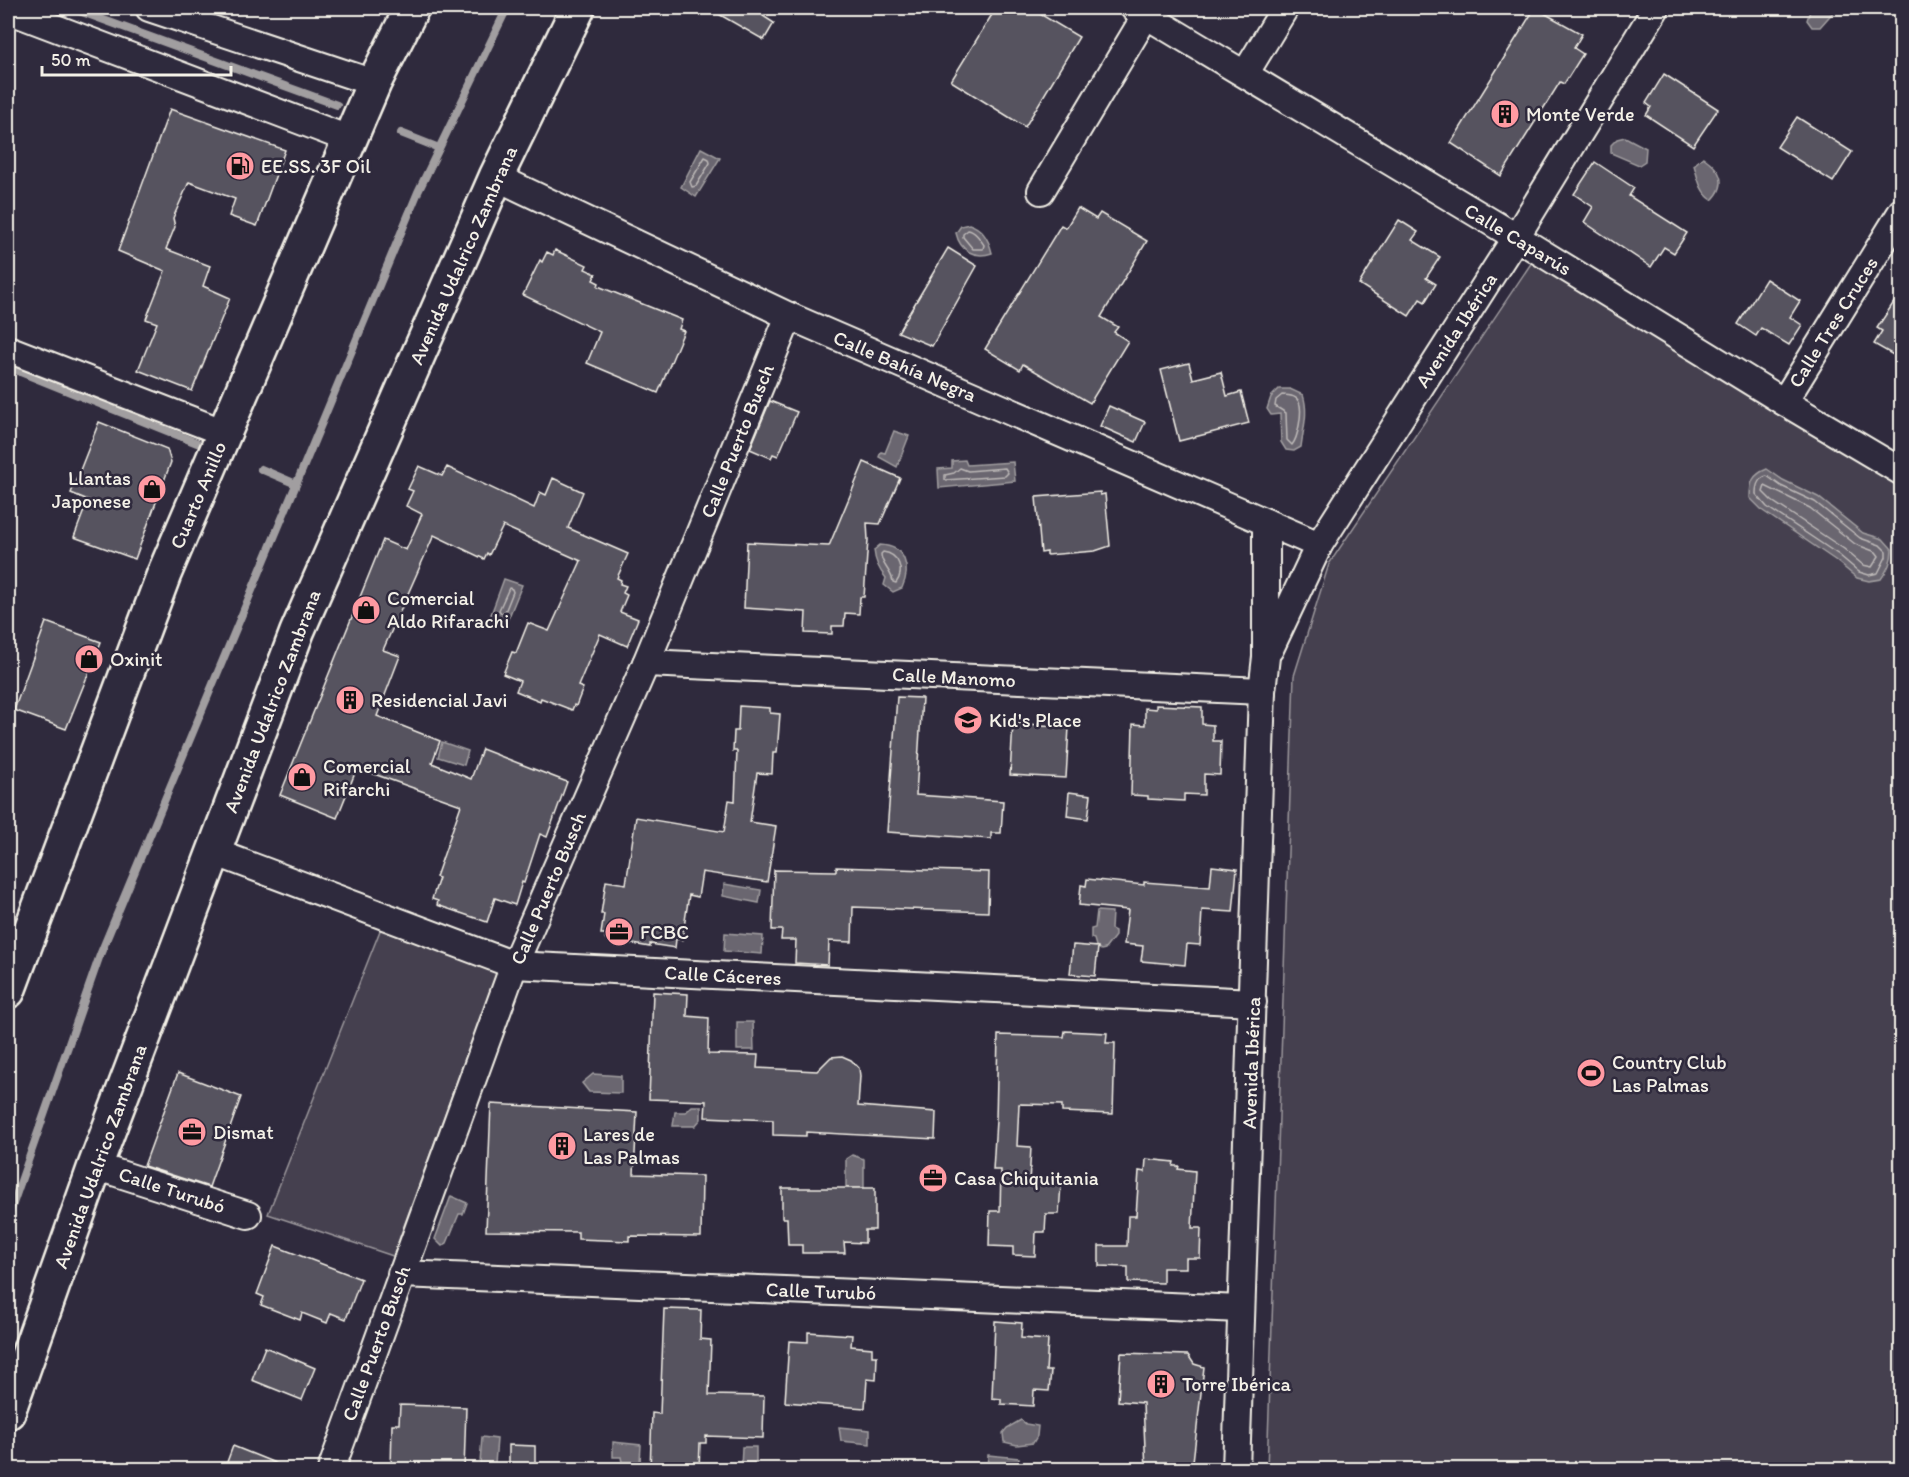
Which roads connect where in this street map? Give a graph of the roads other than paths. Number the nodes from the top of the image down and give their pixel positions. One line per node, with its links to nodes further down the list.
1 (149, 8): 9 (street)
2 (412, 8): 9 (highway, Cuarto Anillo)
3 (578, 8): 11 (highway, Avenida Udalrico Zambrana)
4 (1285, 8): 8 (street)
5 (1656, 8): 14 (street, Avenida Ibérica)
6 (8, 10): 10 (street)
7 (1140, 11): 8 (street, Calle Caparús); 12 (street)
8 (1245, 74): 14 (street, Calle Caparús)
9 (374, 83): 10 (highway, Cuarto Anillo)
10 (351, 140): 18 (highway, Cuarto Anillo)
11 (496, 177): 15 (street, Calle Bahía Negra); 25 (highway, Avenida Udalrico Zambrana)
12 (1041, 191)
13 (1902, 212): 17 (street, Calle Tres Cruces)
14 (1516, 237): 17 (street, Calle Caparús); 21 (street, Avenida Ibérica)
15 (789, 316): 20 (street, Calle Bahía Negra); 23 (street, Calle Puerto Busch)
16 (8, 349): 18 (street)
17 (1784, 402): 19 (street, Calle Caparús)
18 (225, 433): 26 (highway, Cuarto Anillo)
19 (1902, 472)
20 (1266, 522): 21 (street, Calle Bahía Negra); 22 (street, Avenida Ibérica)
21 (1319, 545): 22 (street, Avenida Ibérica)
22 (1266, 657): 24 (street, Avenida Ibérica)
23 (646, 663): 24 (street, Calle Manomo); 27 (street, Calle Puerto Busch)
24 (1262, 691): 29 (street, Avenida Ibérica)
25 (214, 852): 27 (street, Calle Cáceres); 30 (highway, Avenida Udalrico Zambrana)
26 (14, 956): 28 (highway, Cuarto Anillo)
27 (514, 965): 29 (street, Calle Cáceres); 32 (street, Calle Puerto Busch)
28 (8, 991)
29 (1253, 1002): 33 (street, Avenida Ibérica)
30 (95, 1166): 31 (street, Calle Turubó); 34 (highway, Avenida Udalrico Zambrana)
31 (248, 1215)
32 (401, 1274): 33 (street, Calle Turubó); 35 (street, Calle Puerto Busch)
33 (1241, 1309): 36 (street, Avenida Ibérica)
34 (8, 1412)
35 (330, 1470)
36 (1236, 1470)

